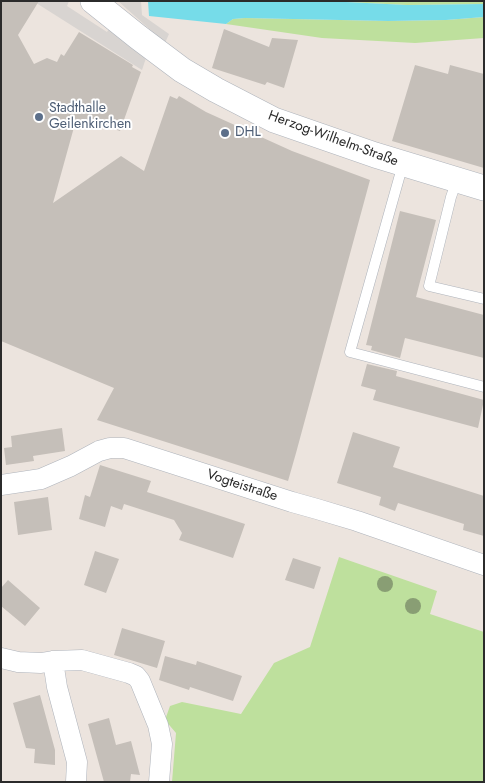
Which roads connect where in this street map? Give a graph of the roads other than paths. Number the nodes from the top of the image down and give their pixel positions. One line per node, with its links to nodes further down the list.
1 (94, 1): 2 (street, Herzog-Wilhelm-Straße)
2 (403, 164): 3 (street, Herzog-Wilhelm-Straße); 6 (lane)
3 (456, 180): 4 (street, Herzog-Wilhelm-Straße); 5 (lane)
4 (484, 188)
5 (484, 299)
6 (484, 387)
7 (1, 485): 8 (street, Vogteistraße)
8 (484, 565)
9 (1, 658): 10 (street)
10 (53, 661): 11 (street); 12 (street)
11 (76, 782)
12 (159, 782)

